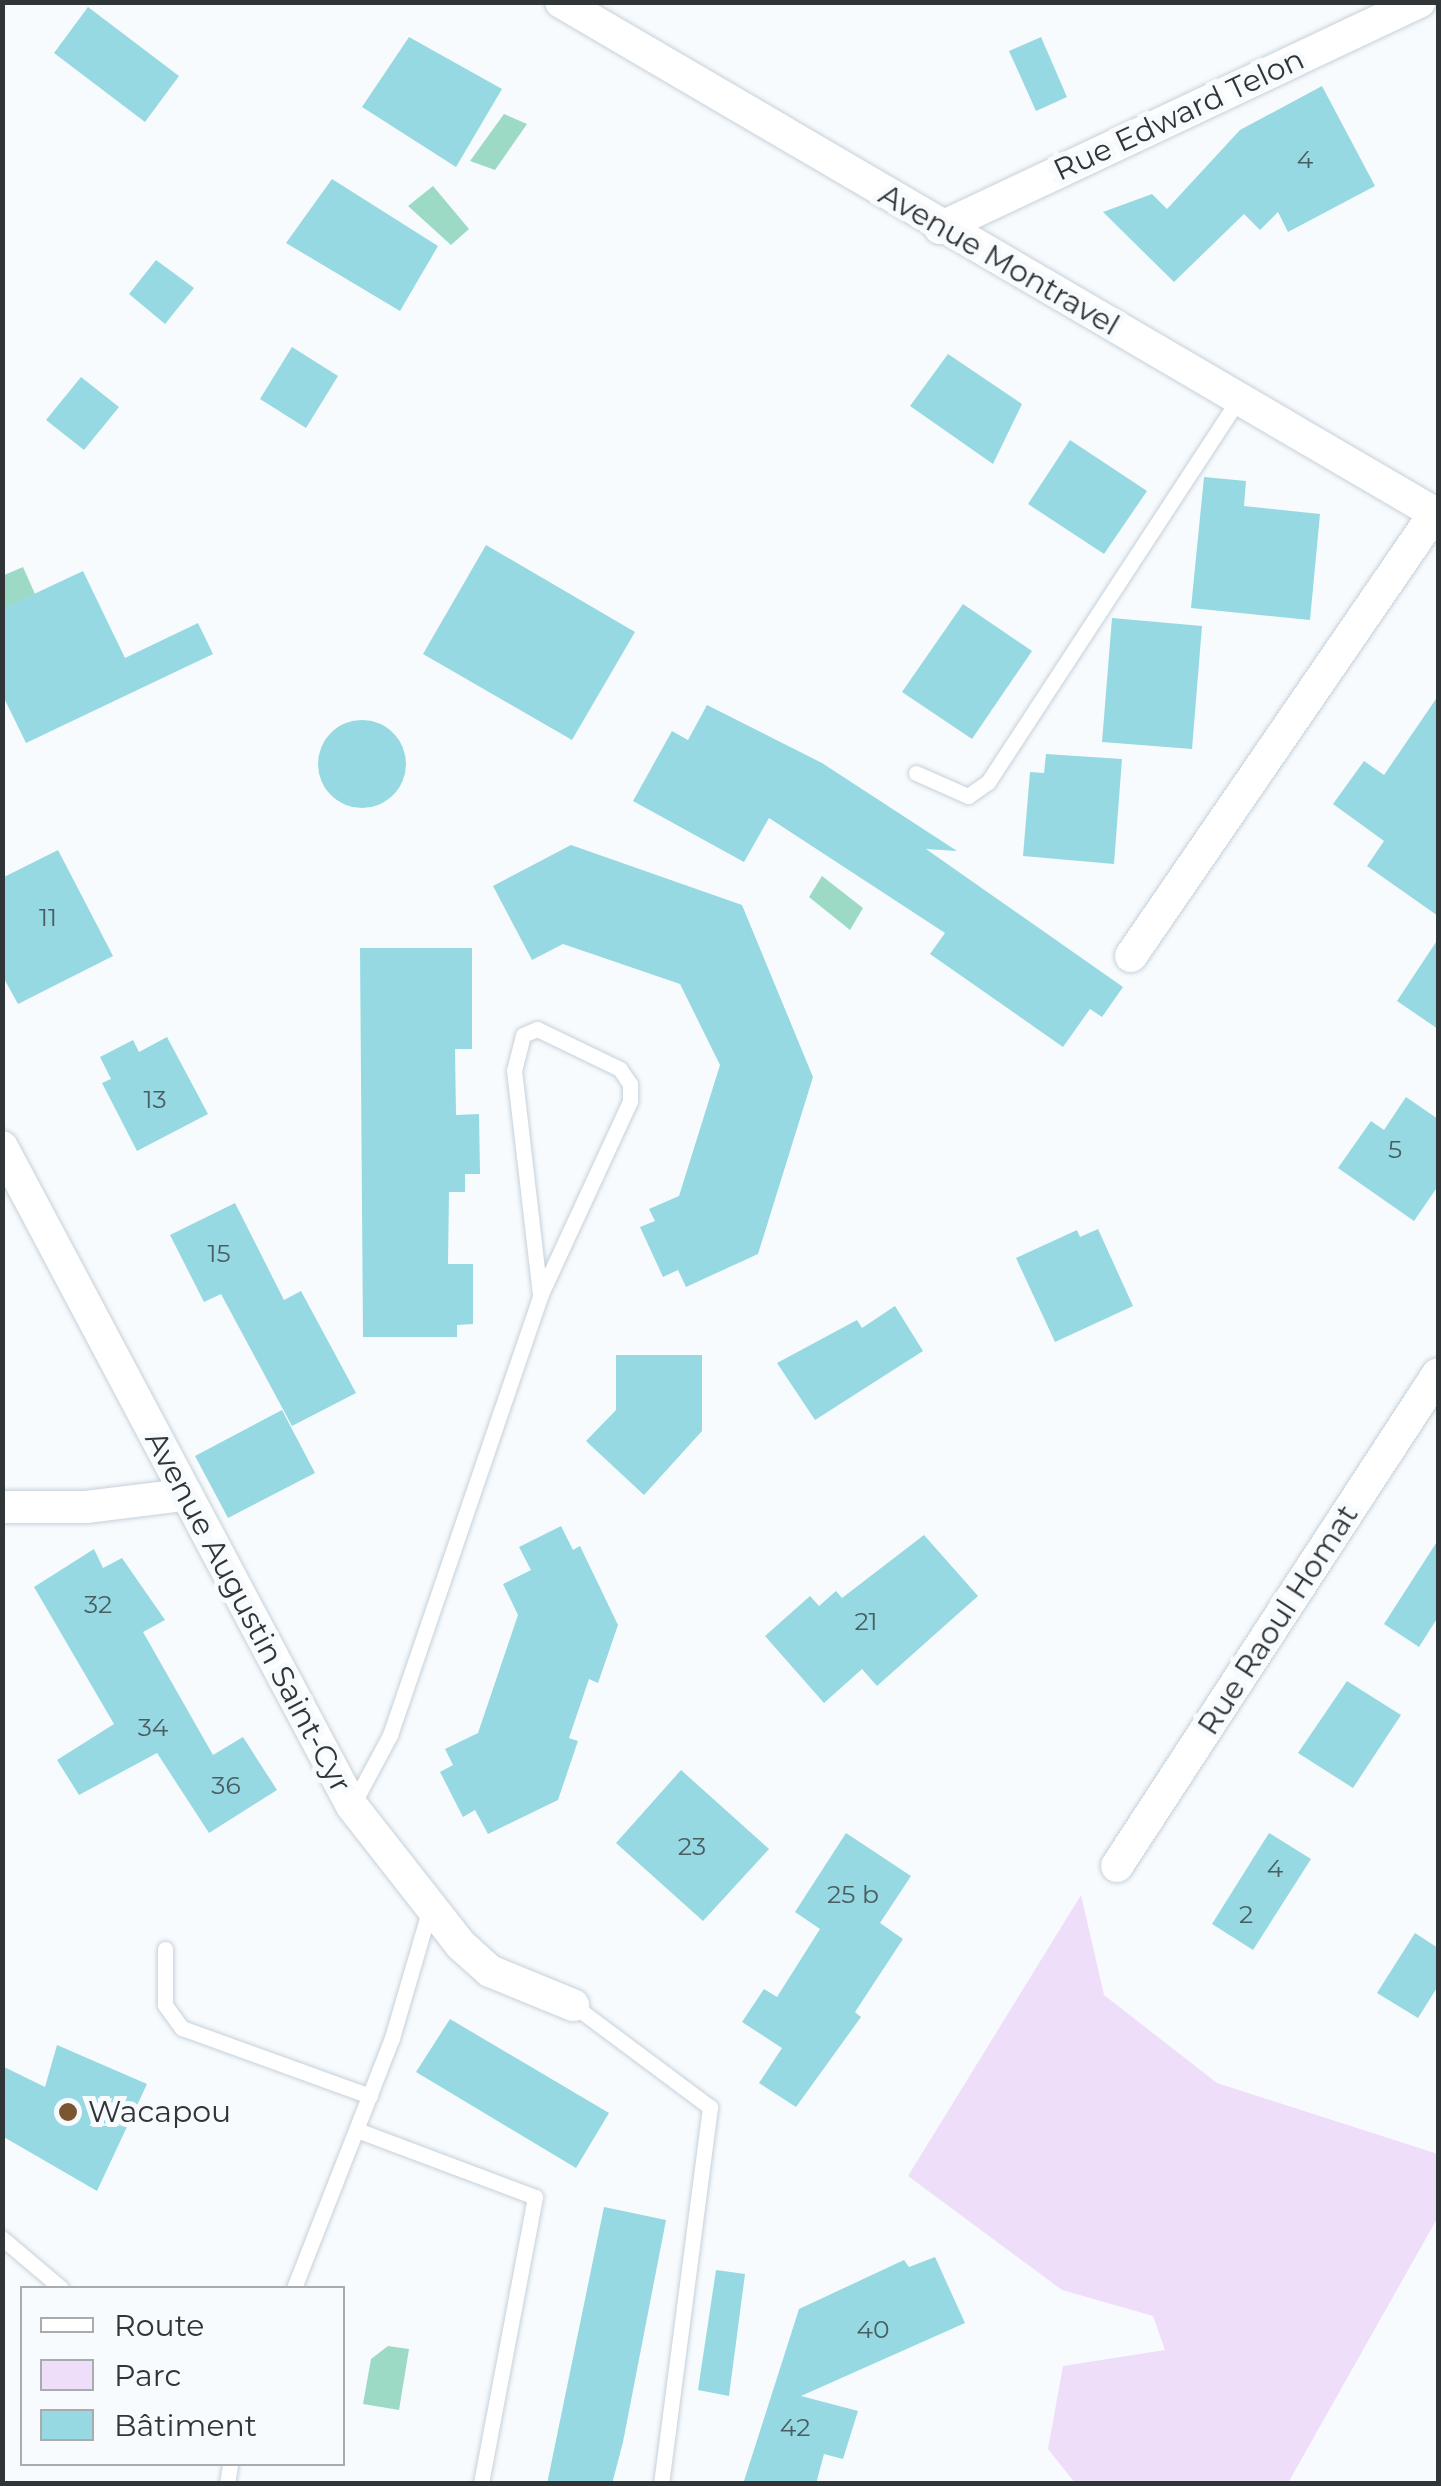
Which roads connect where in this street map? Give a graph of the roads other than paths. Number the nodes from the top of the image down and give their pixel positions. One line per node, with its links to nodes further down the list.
1 (560, 2): 3 (street, Avenue Montravel)
2 (1418, 2): 3 (street, Rue Edward Telon)
3 (940, 228): 4 (street, Avenue Montravel)
4 (1241, 396): 5 (street, Avenue Montravel); 6 (lane)
5 (1437, 514): 7 (street)
6 (916, 774)
7 (1131, 956)
8 (2, 1147): 11 (street, Avenue Augustin Saint-Cyr)
9 (540, 1296): 9 (lane); 13 (lane)
10 (1438, 1374): 14 (street, Rue Raoul Homat)
11 (182, 1495): 12 (street); 13 (street, Avenue Augustin Saint-Cyr)
12 (2, 1507)
13 (352, 1806): 15 (street, Avenue Augustin Saint-Cyr)
14 (1117, 1866)
15 (430, 1908): 17 (street, Avenue Augustin Saint-Cyr); 18 (lane)
16 (164, 1949): 18 (lane)
17 (573, 2005): 24 (lane)
18 (370, 2096): 19 (lane)
19 (357, 2130): 22 (lane); 23 (lane)
20 (2, 2238): 21 (lane)
21 (59, 2286)
22 (295, 2286)
23 (482, 2484)
24 (661, 2484)

